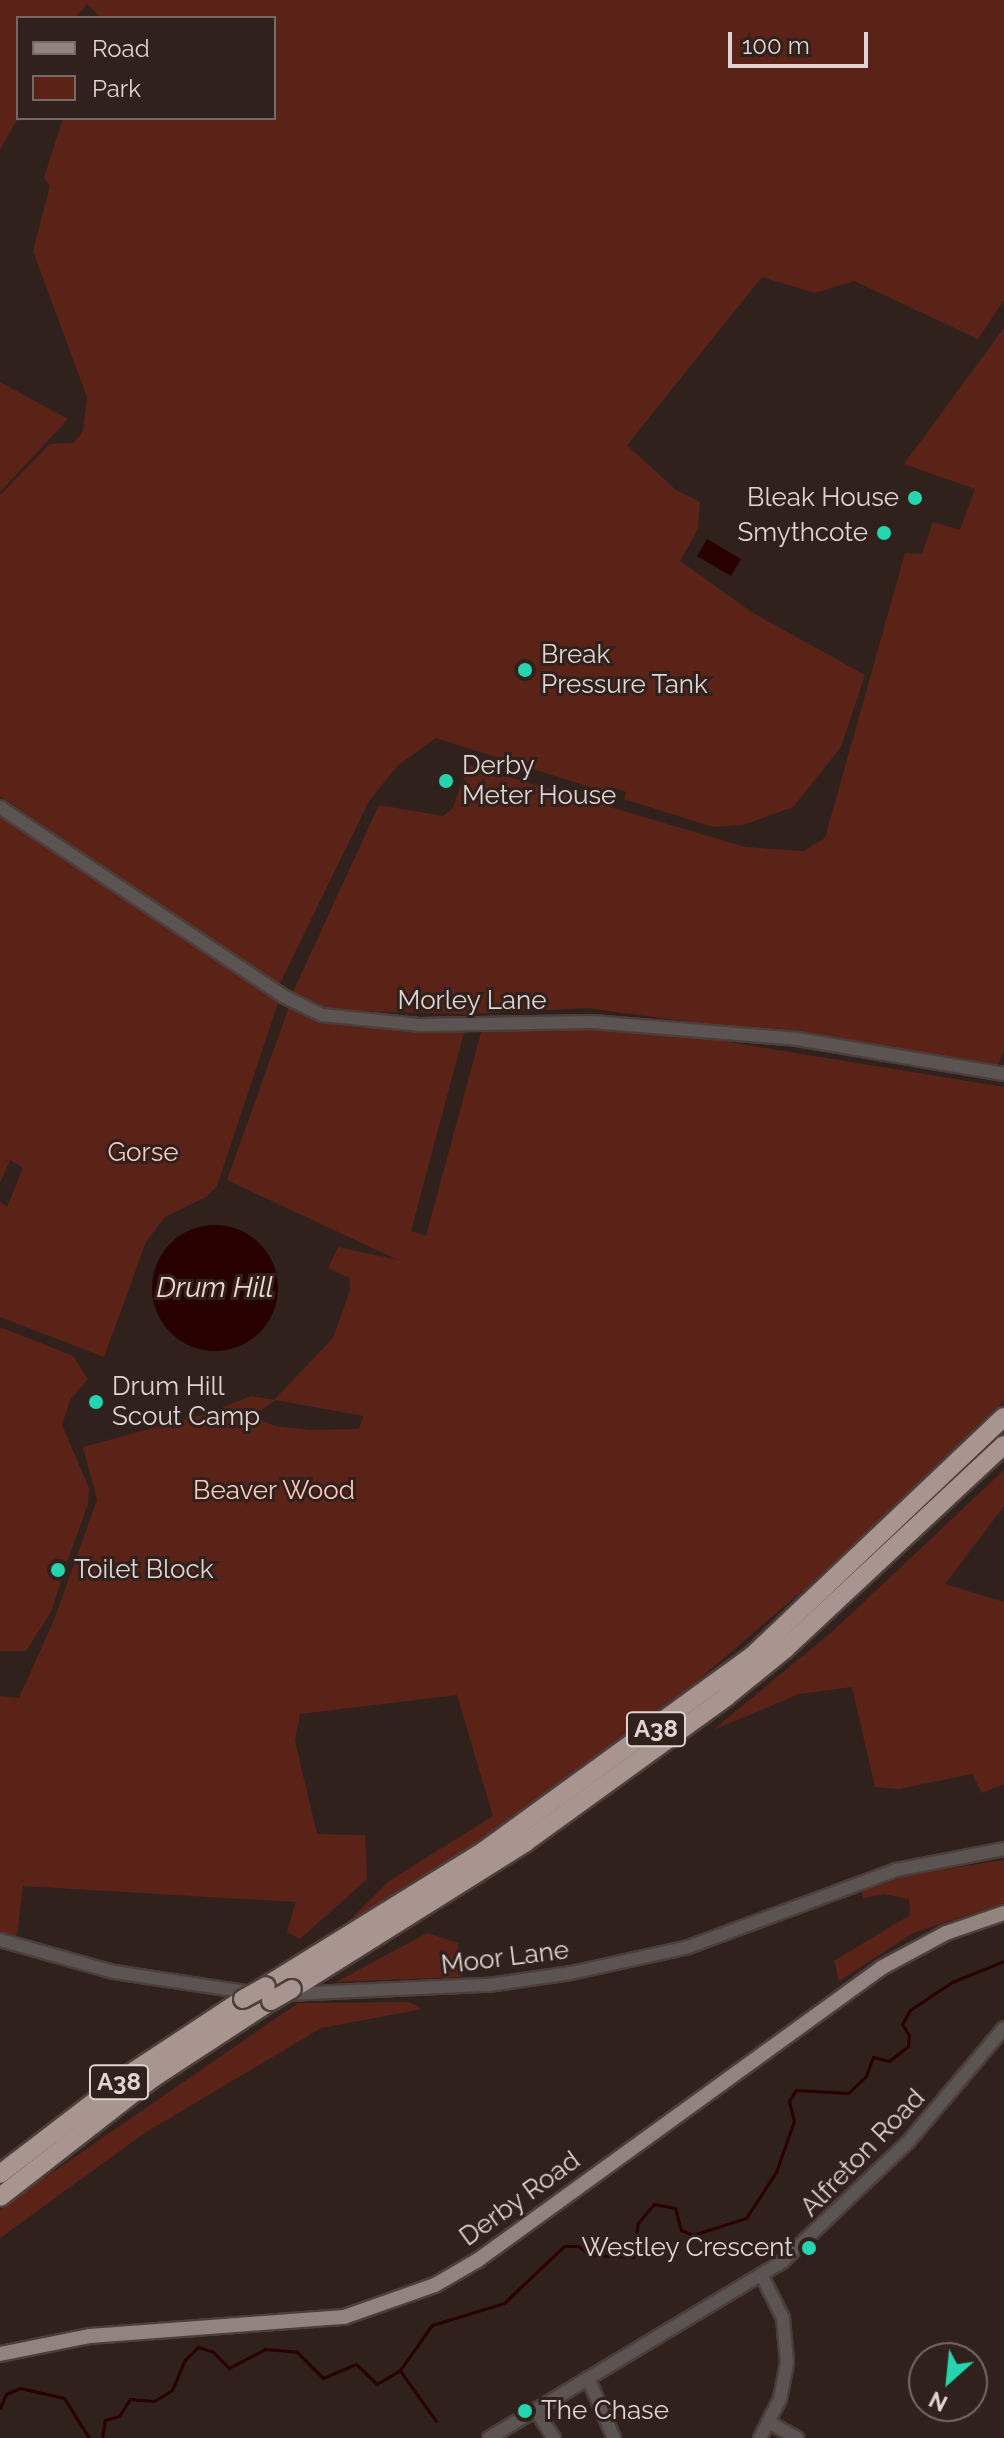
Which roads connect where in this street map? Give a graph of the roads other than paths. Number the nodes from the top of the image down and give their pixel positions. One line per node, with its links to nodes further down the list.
1 (0, 807): 2 (street, Morley Lane)
2 (1004, 1074)
3 (1004, 1417): 8 (highway, A38)
4 (1004, 1445): 8 (highway, A38, bridge)
5 (1004, 1849): 7 (street, Moor Lane)
6 (1004, 1913): 13 (main road, Derby Road)
7 (0, 1940)
8 (269, 1994): 10 (highway, A38, bridge); 11 (highway, A38)
9 (1004, 2028): 12 (street, Alfreton Road)
10 (0, 2174)
11 (0, 2197)
12 (761, 2274): 14 (street, Alfreton Road); 16 (street)
13 (0, 2354)
14 (588, 2378): 15 (street, Alfreton Road); 19 (street)
15 (535, 2409): 17 (street, Alfreton Road); 18 (street)
16 (770, 2423): 20 (street); 21 (street)
17 (489, 2438)
18 (554, 2438)
19 (614, 2438)
20 (760, 2438)
21 (797, 2438)

